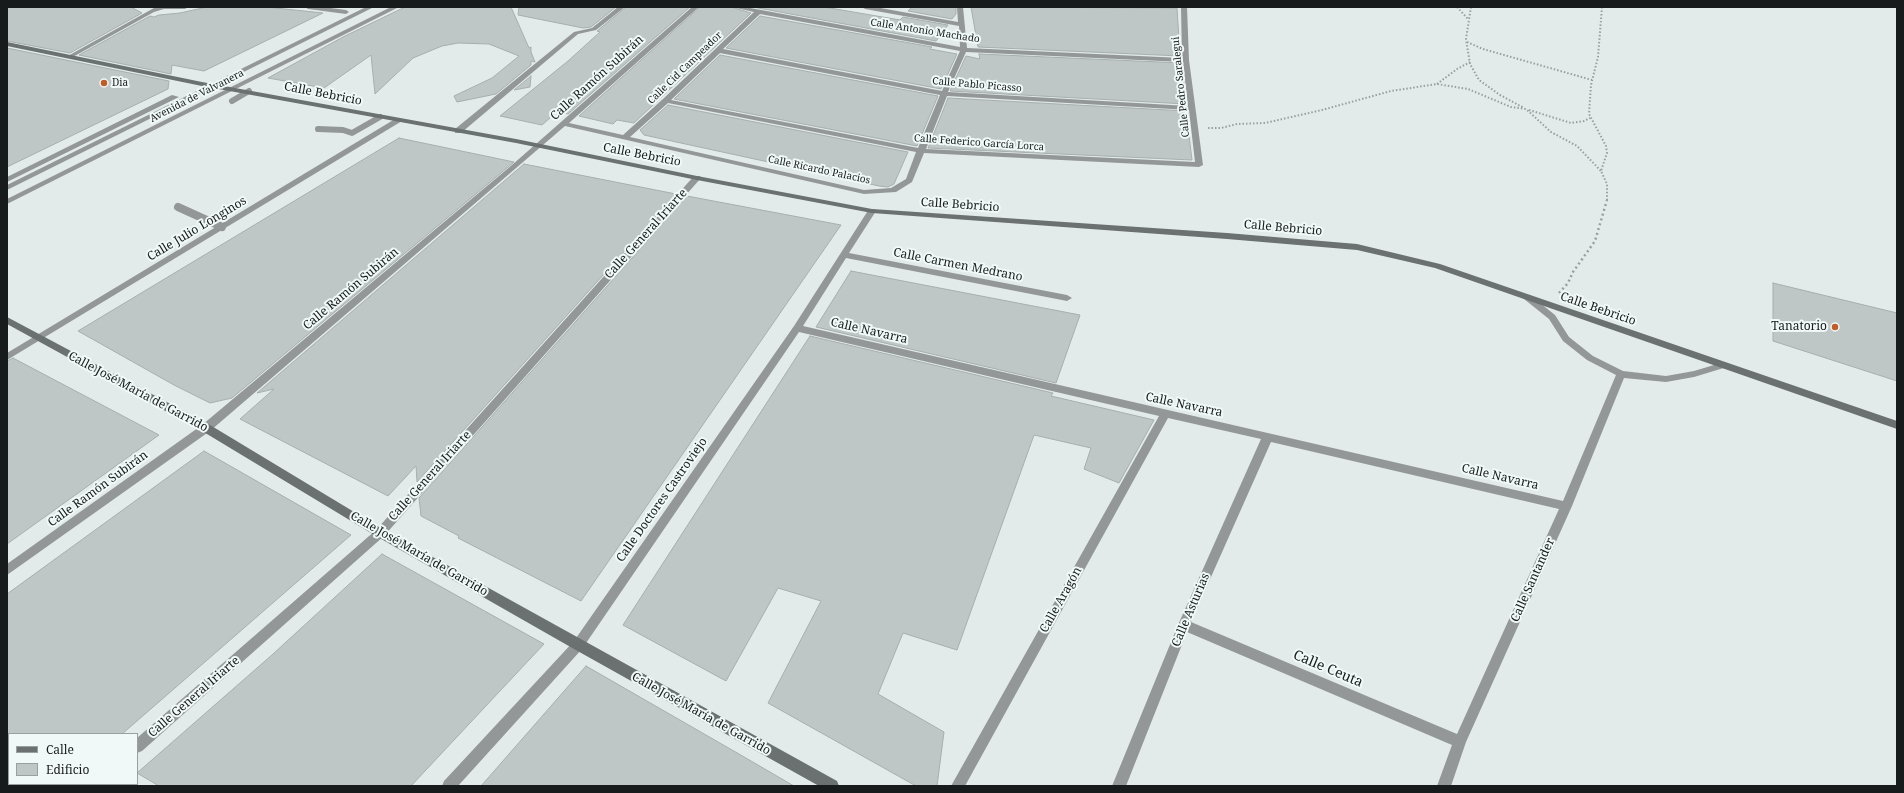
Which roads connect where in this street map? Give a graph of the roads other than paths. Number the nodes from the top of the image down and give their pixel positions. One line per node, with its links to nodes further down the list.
1 (185, 7): 12 (street)
2 (308, 7): 13 (street)
3 (356, 7): 13 (street, Avenida de Valvanera)
4 (371, 7): 22 (street, Avenida de Valvanera)
5 (396, 7): 23 (street, Avenida de Valvanera)
6 (622, 7): 33 (street)
7 (696, 7): 31 (street, Calle Ramón Subirán)
8 (735, 7): 14 (street, Calle Antonio Machado)
9 (865, 7): 15 (street)
10 (960, 7): 15 (street, Calle Ricardo Palacios)
11 (1184, 7): 20 (street, Calle Pedro Saralegui)
12 (158, 8): 19 (street)
13 (346, 12): 21 (street, Avenida de Valvanera)
14 (758, 12): 17 (street, Calle Cid Campeador); 18 (street, Calle Antonio Machado)
15 (962, 25): 18 (street, Calle Ricardo Palacios)
16 (7, 44): 19 (street, Calle Bebricio)
17 (717, 50): 25 (street, Calle Pablo Picasso); 27 (street, Calle Cid Campeador)
18 (964, 50): 20 (street, Calle Antonio Machado); 25 (street, Calle Ricardo Palacios)
19 (69, 57): 21 (street, Calle Bebricio)
20 (1186, 60): 28 (street, Calle Pedro Saralegui)
21 (202, 84): 22 (street, Calle Bebricio); 39 (street, Avenida de Valvanera)
22 (215, 85): 23 (street, Calle Bebricio); 40 (street, Avenida de Valvanera)
23 (234, 89): 24 (street, Calle Bebricio); 41 (street, Avenida de Valvanera)
24 (249, 91): 26 (lane); 29 (street, Calle Bebricio)
25 (944, 94): 28 (street, Calle Pablo Picasso); 36 (street, Calle Ricardo Palacios)
26 (232, 101)
27 (666, 101): 34 (street, Calle Cid Campeador); 36 (street, Calle Federico García Lorca)
28 (1192, 108): 37 (street, Calle Pedro Saralegui)
29 (380, 117): 30 (street, Calle Bebricio); 32 (lane)
30 (398, 121): 33 (street, Calle Bebricio); 44 (street, Calle Julio Longinos)
31 (565, 124): 34 (street, Calle Ricardo Palacios); 35 (street, Calle Ramón Subirán)
32 (318, 129)
33 (458, 131): 35 (street, Calle Bebricio)
34 (625, 137): 36 (street, Calle Ricardo Palacios)
35 (540, 146): 38 (street, Calle Bebricio); 56 (street, Calle Ramón Subirán)
36 (921, 151): 37 (street, Calle Federico García Lorca)
37 (1199, 165)
38 (696, 178): 43 (street, Calle Bebricio); 59 (street, Calle General Iriarte)
39 (7, 180)
40 (7, 188)
41 (7, 202)
42 (178, 207): 44 (lane)
43 (872, 211): 45 (street, Calle Doctores Castroviejo); 46 (street, Calle Bebricio)
44 (222, 227): 50 (street, Calle Julio Longinos)
45 (844, 255): 47 (street, Calle Carmen Medrano); 49 (street, Calle Doctores Castroviejo)
46 (1527, 297): 52 (street, Calle Bebricio); 53 (street)
47 (1067, 298)
48 (7, 320): 50 (street, Calle José María de Garrido)
49 (797, 328): 54 (street, Calle Navarra); 62 (street, Calle Doctores Castroviejo)
50 (38, 338): 51 (street, Calle Julio Longinos); 56 (street, Calle José María de Garrido)
51 (7, 357)
52 (1724, 365): 53 (street); 55 (street, Calle Bebricio)
53 (1621, 374): 58 (street, Calle Santander)
54 (1165, 414): 57 (street, Calle Navarra); 67 (street, Calle Aragón)
55 (1897, 425)
56 (206, 428): 59 (street, Calle José María de Garrido); 60 (street, Calle Ramón Subirán)
57 (1268, 436): 58 (street, Calle Navarra); 61 (street, Calle Asturias)
58 (1566, 506): 63 (street, Calle Santander)
59 (380, 533): 62 (street, Calle José María de Garrido); 64 (street, Calle General Iriarte)
60 (7, 570)
61 (1184, 625): 63 (street, Calle Ceuta); 68 (street, Calle Asturias)
62 (578, 645): 65 (street, Calle Doctores Castroviejo); 66 (street, Calle José María de Garrido)
63 (1460, 742): 69 (street, Calle Santander)
64 (138, 745)
65 (449, 786)
66 (832, 786)
67 (958, 786)
68 (1119, 786)
69 (1444, 786)

